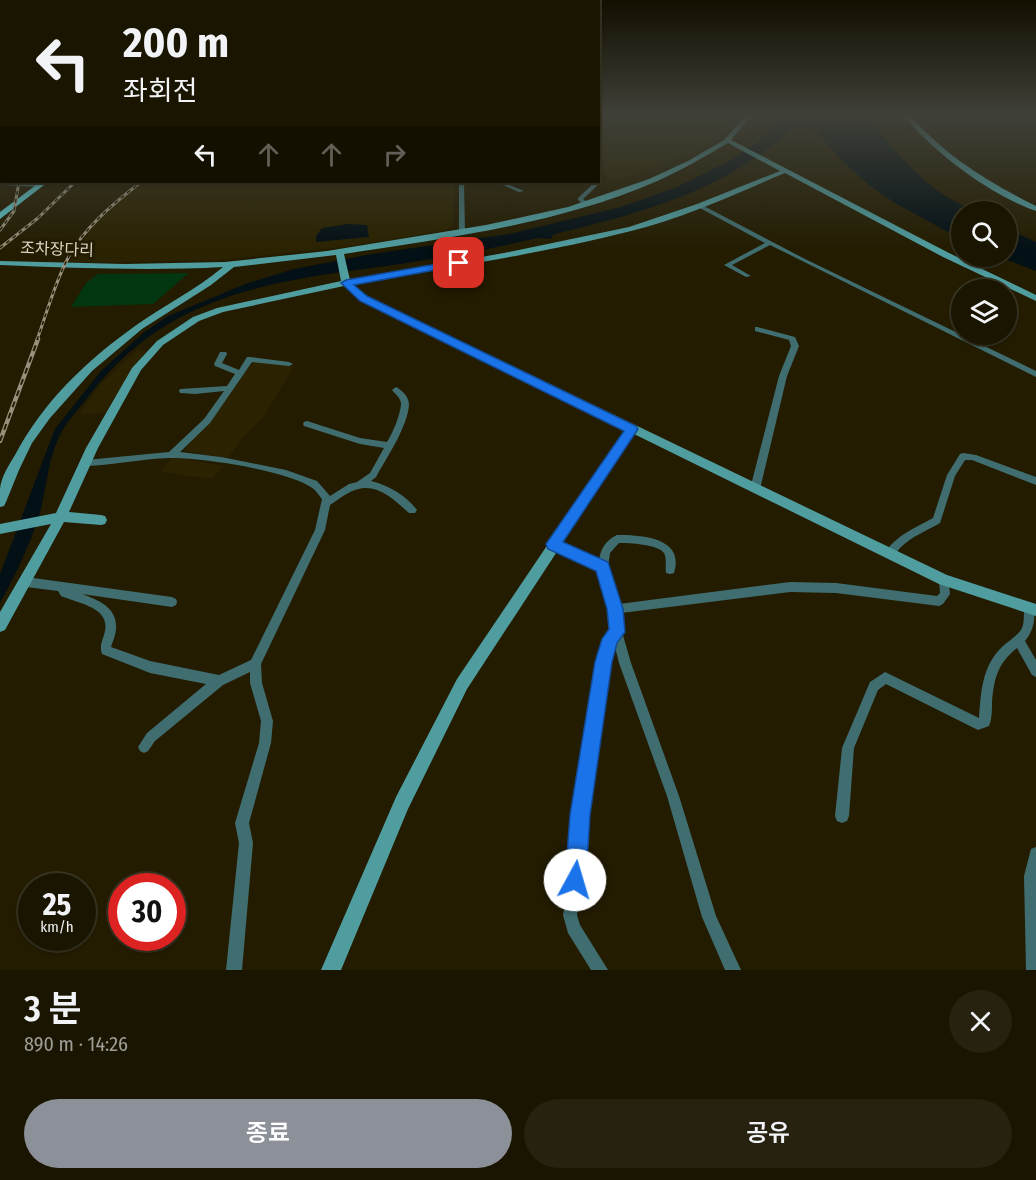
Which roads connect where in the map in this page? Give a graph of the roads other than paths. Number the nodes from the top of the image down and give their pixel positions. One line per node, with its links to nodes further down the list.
1 (695, 159): 11 (street, 조차장다리)
2 (764, 159): 4 (street)
3 (952, 159): 13 (street)
4 (783, 169): 12 (street); 22 (street)
5 (42, 183): 9 (street); 14 (main road)
6 (461, 183): 15 (street)
7 (501, 183): 10 (street)
8 (596, 183): 11 (street)
9 (4, 184)
10 (521, 191)
11 (585, 203): 15 (street, 조차장다리)
12 (700, 206): 16 (street); 21 (street)
13 (1036, 209)
14 (1, 214)
15 (462, 232): 17 (street, 조차장다리)
16 (769, 243): 20 (street); 27 (street)
17 (340, 255): 19 (street, 조차장다리); 21 (street)
18 (0, 263): 19 (street, 조차장다리)
19 (231, 265): 39 (street)
20 (748, 276)
21 (345, 279): 32 (street); 35 (street)
22 (1036, 298)
23 (757, 329): 38 (street)
24 (223, 354): 26 (street)
25 (289, 364): 26 (street)
26 (239, 373): 28 (street)
27 (1036, 374)
28 (230, 389): 30 (street); 34 (street)
29 (396, 390): 33 (street)
30 (183, 391)
31 (308, 424): 33 (street)
32 (631, 429): 38 (street); 45 (street)
33 (390, 446): 37 (street)
34 (171, 455): 35 (street); 40 (street)
35 (86, 463): 42 (street)
36 (1036, 481): 46 (street)
37 (358, 486): 40 (street); 41 (street)
38 (755, 489): 46 (street)
39 (0, 502)
40 (327, 502): 58 (street)
41 (412, 510)
42 (61, 517): 43 (street); 44 (street); 50 (street)
43 (101, 520)
44 (4, 528)
45 (554, 544): 47 (street); 65 (street)
46 (890, 554): 49 (street)
47 (603, 567): 48 (street); 53 (street)
48 (670, 570)
49 (944, 580): 53 (street); 54 (street)
50 (26, 582): 51 (street); 55 (street)
51 (61, 587): 52 (street); 60 (street)
52 (172, 602)
53 (615, 609): 56 (street)
54 (1032, 609): 57 (street)
55 (0, 625)
56 (617, 632): 66 (street); 67 (street)
57 (1019, 640): 59 (street); 62 (street)
58 (255, 664): 60 (street); 64 (street)
59 (1036, 671)
60 (219, 681): 61 (street)
61 (144, 747)
62 (842, 816)
63 (1036, 854): 68 (street)
64 (234, 970)
65 (331, 970)
66 (600, 970)
67 (733, 970)
68 (1034, 970)

